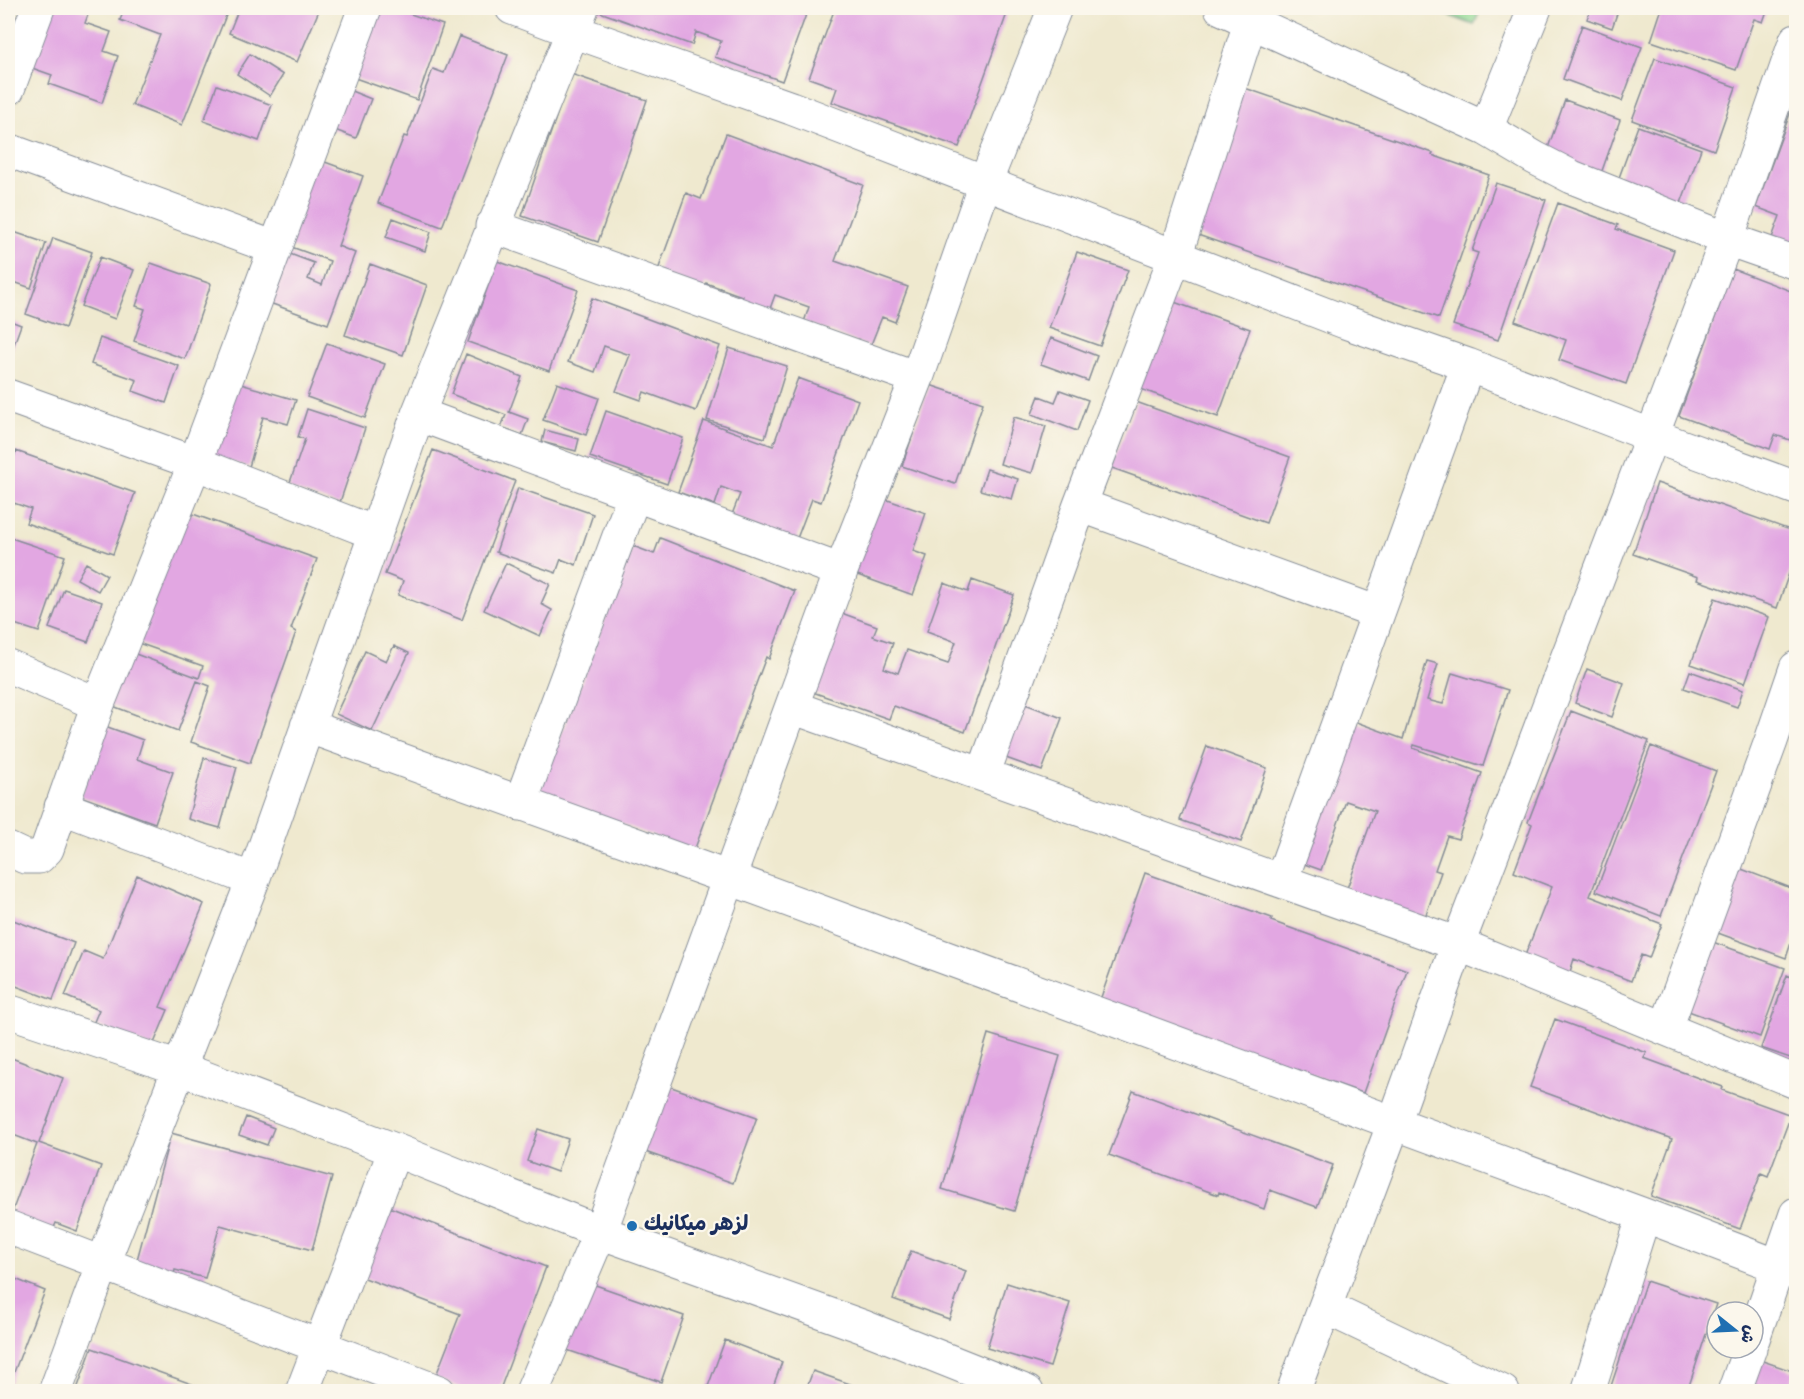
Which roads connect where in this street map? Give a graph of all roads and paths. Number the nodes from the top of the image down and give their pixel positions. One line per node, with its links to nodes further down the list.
1 (38, 8): 10 (street)
2 (365, 8): 16 (street)
3 (512, 8): 7 (street)
4 (1055, 8): 13 (street)
5 (1221, 8): 8 (street)
6 (1535, 8): 11 (street)
7 (578, 19): 13 (street); 14 (street)
8 (1251, 20): 11 (street); 17 (street)
9 (1793, 58): 15 (street)
10 (8, 89)
11 (1486, 129): 15 (street)
12 (8, 150): 16 (street)
13 (985, 183): 17 (street); 20 (street)
14 (492, 226): 20 (street); 22 (street)
15 (1727, 239): 18 (street); 23 (street)
16 (275, 248): 24 (street)
17 (1175, 257): 19 (street); 27 (street)
18 (1797, 263)
19 (1468, 365): 23 (street); 30 (street)
20 (917, 378): 29 (street)
21 (8, 396): 24 (street)
22 (418, 414): 26 (street); 28 (street)
23 (1653, 436): 25 (street); 44 (street)
24 (195, 463): 28 (street); 33 (street)
25 (1797, 488)
26 (635, 493): 29 (street); 38 (street)
27 (1080, 505): 30 (street); 37 (street)
28 (375, 533): 35 (street)
29 (841, 571): 34 (street)
30 (1378, 613): 43 (street)
31 (8, 666): 33 (street)
32 (1797, 668): 36 (street)
33 (98, 704): 39 (street)
34 (792, 708): 37 (street); 41 (street)
35 (307, 726): 38 (street); 42 (street)
36 (1784, 746): 46 (street)
37 (983, 775): 43 (street)
38 (520, 804): 41 (street)
39 (61, 807): 40 (street); 42 (street)
40 (8, 849)
41 (729, 878): 49 (street); 54 (street)
42 (253, 880): 47 (street)
43 (1281, 881): 44 (street)
44 (1458, 944): 46 (street); 49 (street)
45 (8, 1011): 47 (street)
46 (1666, 1028): 48 (street)
47 (179, 1068): 50 (street); 55 (street)
48 (1797, 1082)
49 (1394, 1123): 52 (street); 57 (street)
50 (395, 1150): 54 (street); 59 (street)
51 (1797, 1214): 56 (street)
52 (1644, 1215): 56 (street); 68 (street)
53 (8, 1227): 55 (street)
54 (600, 1232): 64 (street); 65 (street)
55 (103, 1263): 59 (street); 61 (street)
56 (1788, 1270): 58 (street)
57 (1325, 1307): 66 (street); 67 (street)
58 (1765, 1315)
59 (320, 1345): 62 (street); 63 (street)
60 (1746, 1360): 69 (street)
61 (55, 1392)
62 (302, 1392)
63 (439, 1392)
64 (532, 1392)
65 (1028, 1392)
66 (1293, 1392)
67 (1503, 1392)
68 (1588, 1392)
69 (1734, 1392)

